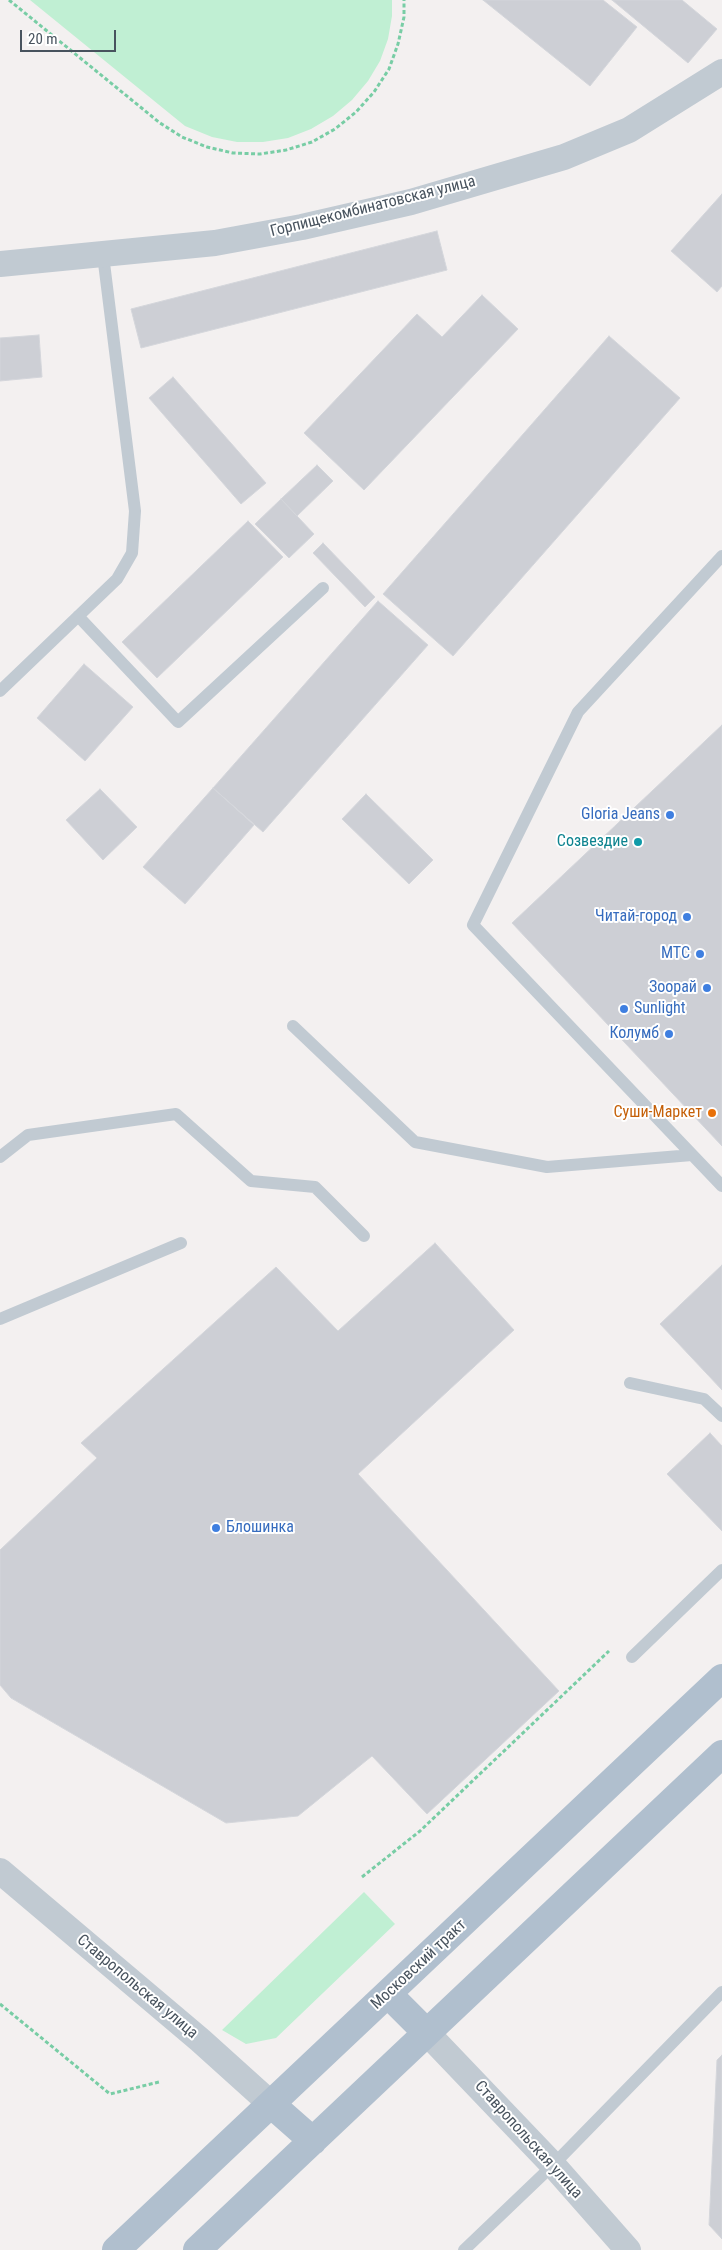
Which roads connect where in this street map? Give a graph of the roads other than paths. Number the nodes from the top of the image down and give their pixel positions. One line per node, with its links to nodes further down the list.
1 (722, 72): 2 (street, Горпищекомбинатовская улица)
2 (104, 255): 3 (street, Горпищекомбинатовская улица); 6 (lane)
3 (0, 264)
4 (722, 556): 9 (lane)
5 (323, 588): 6 (lane)
6 (78, 616): 7 (lane)
7 (0, 691)
8 (293, 1026): 9 (lane)
9 (692, 1155): 11 (lane)
10 (0, 1157): 12 (lane)
11 (722, 1186)
12 (364, 1236)
13 (181, 1243): 14 (lane)
14 (0, 1319)
15 (630, 1382): 16 (lane)
16 (722, 1416)
17 (722, 1570): 18 (lane)
18 (632, 1657)
19 (722, 1678): 23 (main road, Московский тракт)
20 (722, 1754): 24 (main road)
21 (0, 1871): 25 (street, Ставропольская улица)
22 (722, 1992): 27 (lane)
23 (388, 1994): 24 (main road); 25 (main road, Московский тракт)
24 (426, 2032): 26 (main road); 27 (street, Ставропольская улица)
25 (271, 2104): 26 (main road); 28 (main road, Московский тракт)
26 (313, 2141): 29 (main road)
27 (553, 2165): 30 (lane); 31 (street, Ставропольская улица)
28 (116, 2250)
29 (197, 2250)
30 (464, 2250)
31 (628, 2250)

